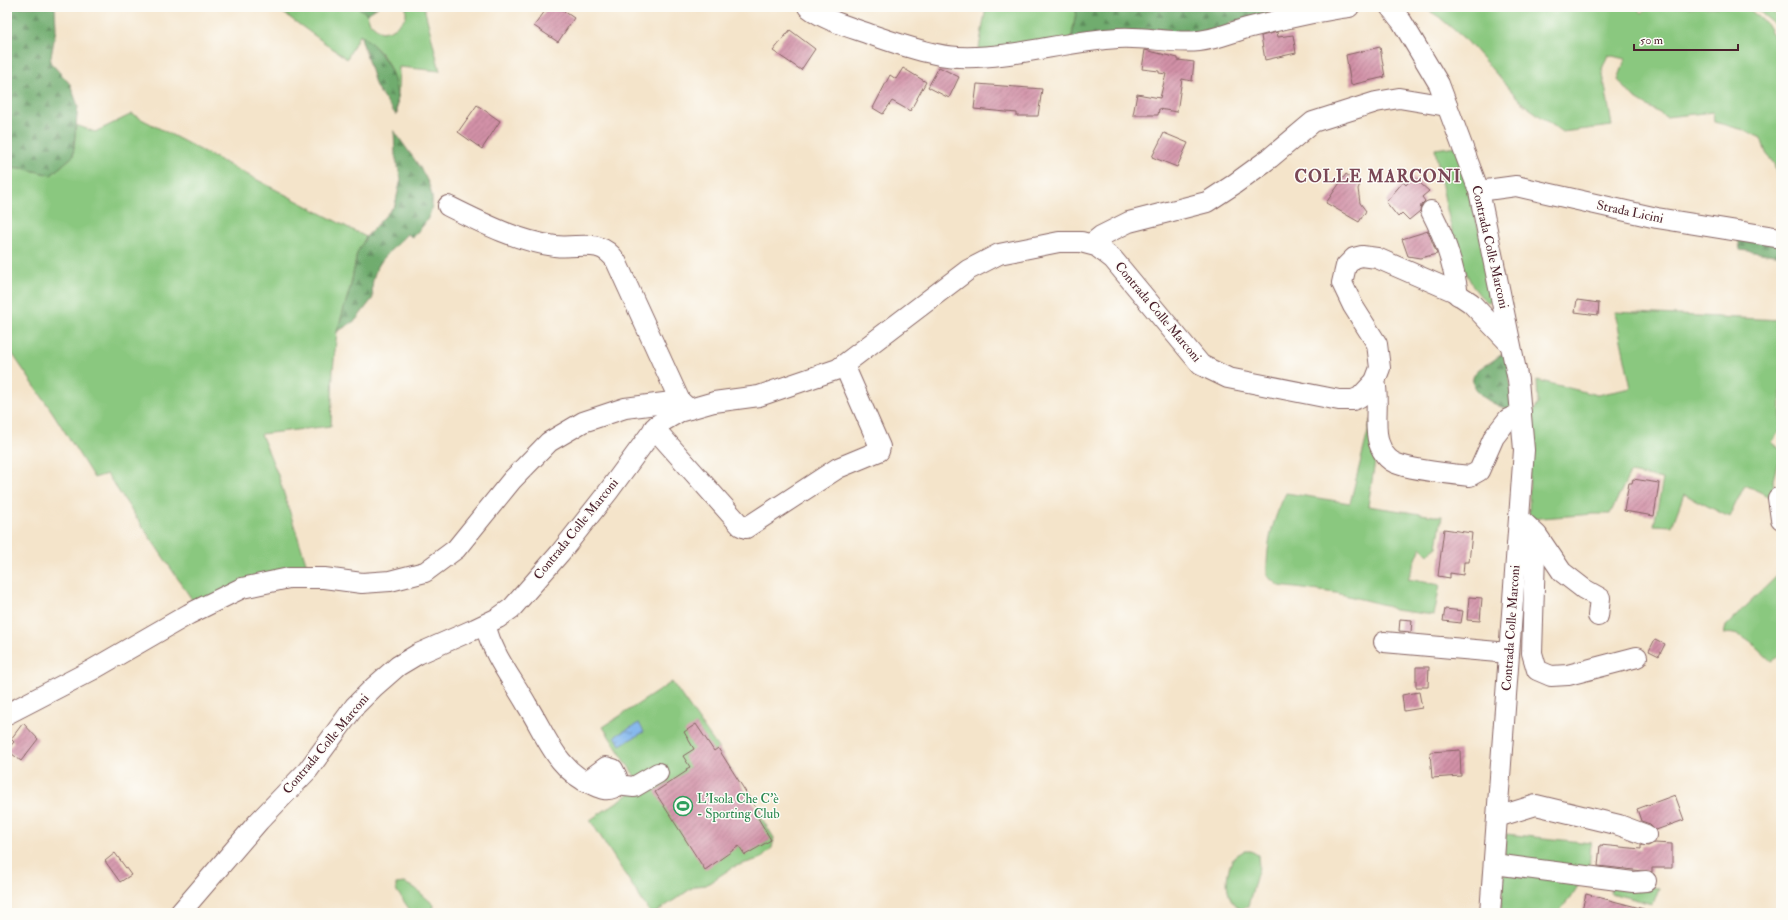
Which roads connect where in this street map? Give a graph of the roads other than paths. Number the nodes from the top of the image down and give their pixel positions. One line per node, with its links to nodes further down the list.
1 (808, 7): 2 (street)
2 (1349, 7)
3 (1390, 7): 4 (street, Contrada Colle Marconi)
4 (1447, 106): 5 (street, Contrada Colle Marconi); 9 (street)
5 (1479, 191): 8 (street, Strada Licini); 11 (street, Contrada Colle Marconi)
6 (448, 206): 14 (street)
7 (1431, 212): 10 (street)
8 (1781, 238)
9 (1091, 244): 12 (street, Contrada Colle Marconi); 13 (street, Contrada Colle Marconi)
10 (1458, 295): 11 (street, Contrada Colle Marconi); 13 (street, Contrada Colle Marconi)
11 (1510, 344): 15 (street, Contrada Colle Marconi)
12 (844, 365): 14 (street, Contrada Colle Marconi); 16 (street)
13 (1375, 381): 15 (street)
14 (684, 405): 16 (street, Contrada Colle Marconi); 26 (street)
15 (1521, 413): 18 (street, Contrada Colle Marconi)
16 (654, 428): 22 (street, Contrada Colle Marconi)
17 (1778, 498): 19 (street)
18 (1519, 518): 20 (street, Contrada Colle Marconi); 21 (street)
19 (1781, 519)
20 (1517, 546): 24 (street, Contrada Colle Marconi); 25 (street)
21 (1598, 616)
22 (485, 625): 27 (street); 32 (street, Contrada Colle Marconi)
23 (1384, 642): 24 (street)
24 (1509, 653): 28 (street, Contrada Colle Marconi)
25 (1637, 657)
26 (7, 714)
27 (658, 773)
28 (1497, 818): 29 (street); 30 (street, Contrada Colle Marconi)
29 (1646, 835)
30 (1494, 864): 31 (street); 33 (street, Contrada Colle Marconi)
31 (1646, 881)
32 (180, 913)
33 (1490, 913)

